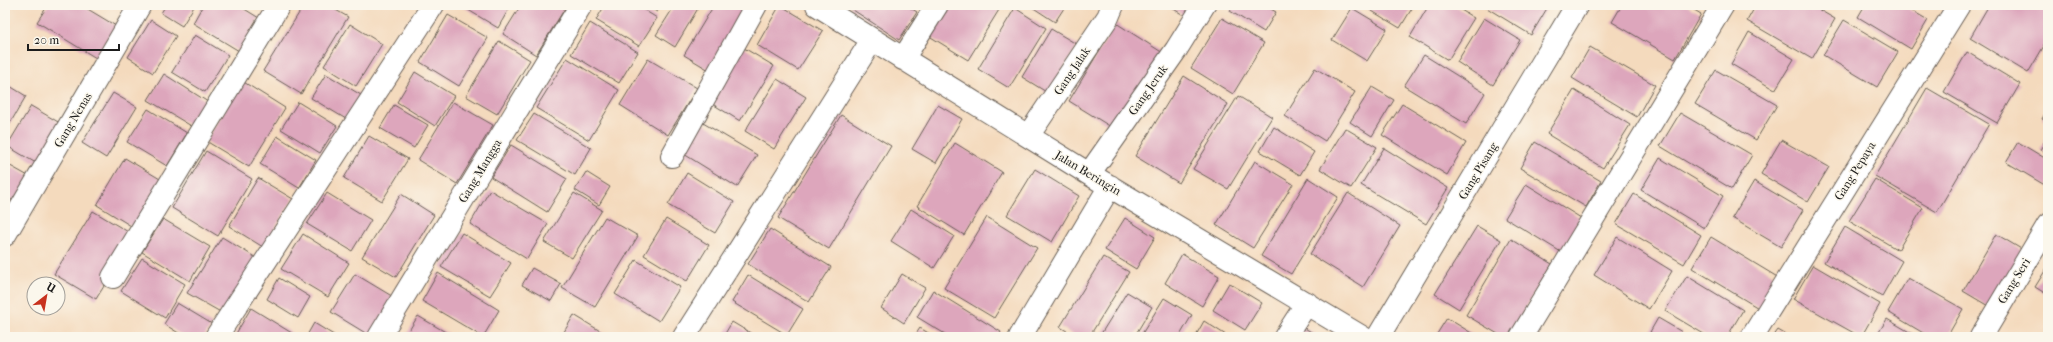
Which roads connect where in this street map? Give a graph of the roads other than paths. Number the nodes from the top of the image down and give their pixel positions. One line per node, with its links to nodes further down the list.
1 (140, 5): 20 (street, Gang Nenas)
2 (279, 5): 21 (street)
3 (433, 5): 23 (street)
4 (581, 5): 24 (street, Gang Mangga)
5 (756, 5): 16 (street)
6 (938, 5): 14 (street)
7 (1113, 5): 15 (street, Gang Jalak)
8 (1204, 5): 17 (street, Gang Jeruk)
9 (1577, 5): 29 (street, Gang Pisang)
10 (1722, 5): 30 (street)
11 (1959, 5): 31 (street, Gang Pepaya)
12 (823, 7): 13 (street, Jalan Beringin)
13 (872, 40): 14 (street, Jalan Beringin); 25 (street)
14 (903, 59): 15 (street, Jalan Beringin)
15 (1028, 136): 17 (street, Jalan Beringin)
16 (672, 156)
17 (1089, 174): 18 (street, Jalan Beringin)
18 (1110, 186): 22 (street, Jalan Beringin); 26 (street)
19 (2048, 225): 32 (street, Gang Seri)
20 (5, 235)
21 (113, 277)
22 (1307, 303): 27 (street); 28 (street, Jalan Beringin)
23 (216, 337)
24 (379, 337)
25 (684, 337)
26 (1020, 337)
27 (1285, 337)
28 (1362, 337)
29 (1378, 337)
30 (1521, 337)
31 (1752, 337)
32 (1981, 337)

